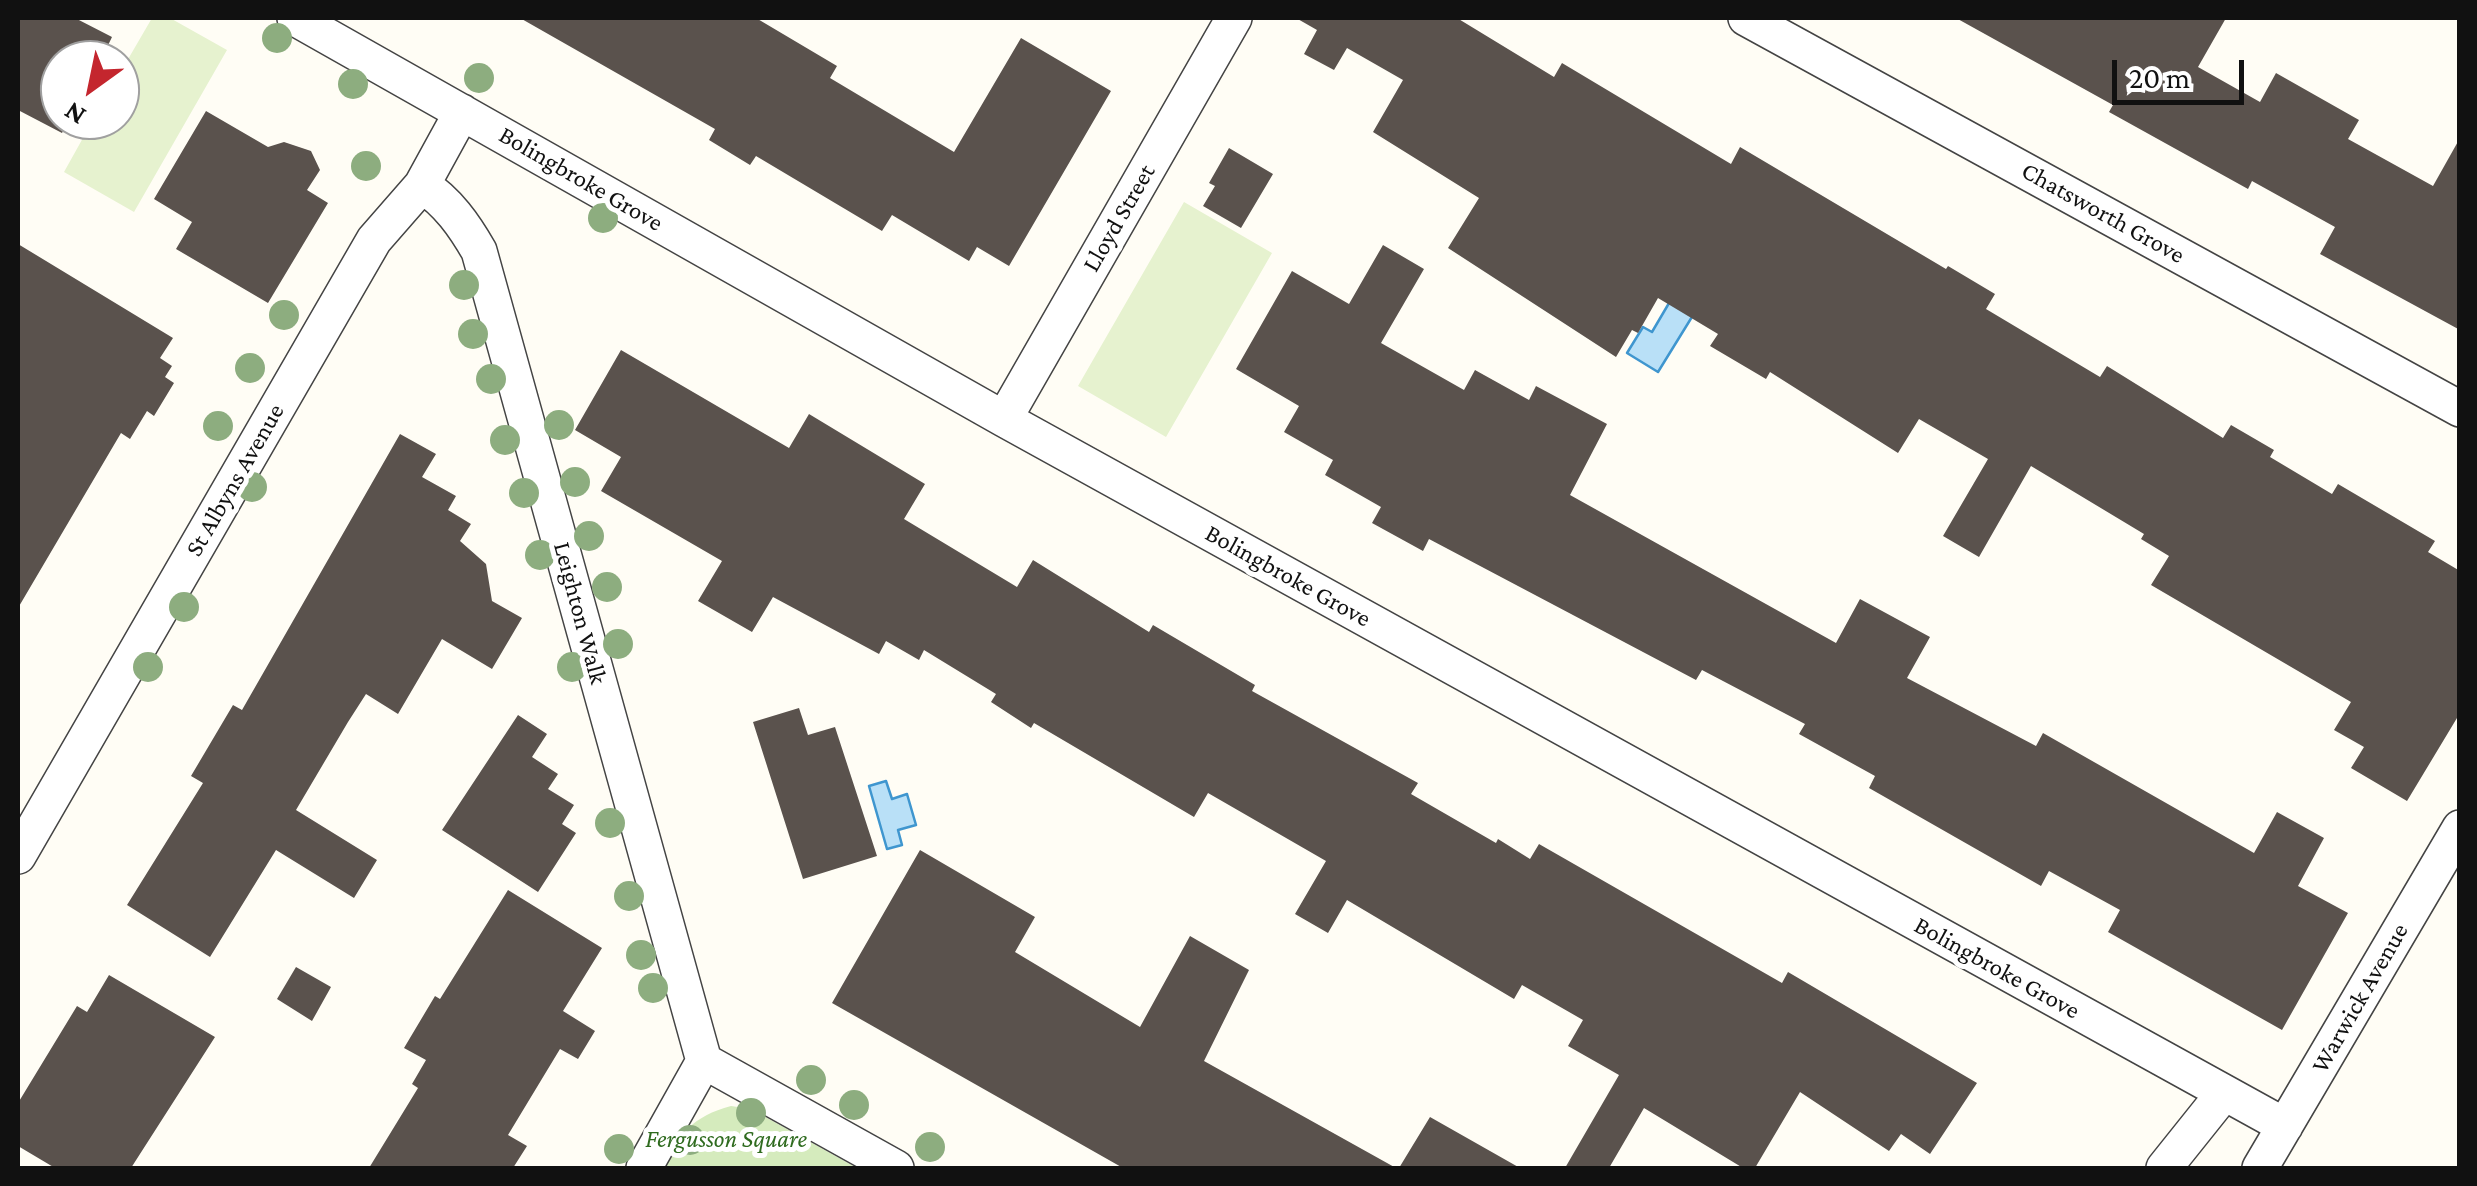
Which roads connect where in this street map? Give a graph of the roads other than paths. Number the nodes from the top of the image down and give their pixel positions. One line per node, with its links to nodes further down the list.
1 (295, 18): 4 (street, Bolingbroke Grove)
2 (1234, 18): 7 (street, Lloyd Street)
3 (1746, 18): 6 (street, Chatsworth Grove)
4 (462, 112): 5 (street, St Albyns Avenue); 7 (street, Bolingbroke Grove)
5 (422, 185): 9 (street, St Albyns Avenue); 10 (street, Leighton Walk)
6 (2460, 409)
7 (1004, 419): 11 (street, Bolingbroke Grove)
8 (2460, 828): 12 (street, Warwick Avenue)
9 (18, 856)
10 (704, 1061): 13 (street); 14 (street)
11 (2224, 1093): 12 (street, Bolingbroke Grove); 15 (street)
12 (2284, 1126): 16 (street, Warwick Avenue)
13 (644, 1168)
14 (896, 1168)
15 (2164, 1168)
16 (2260, 1168)

